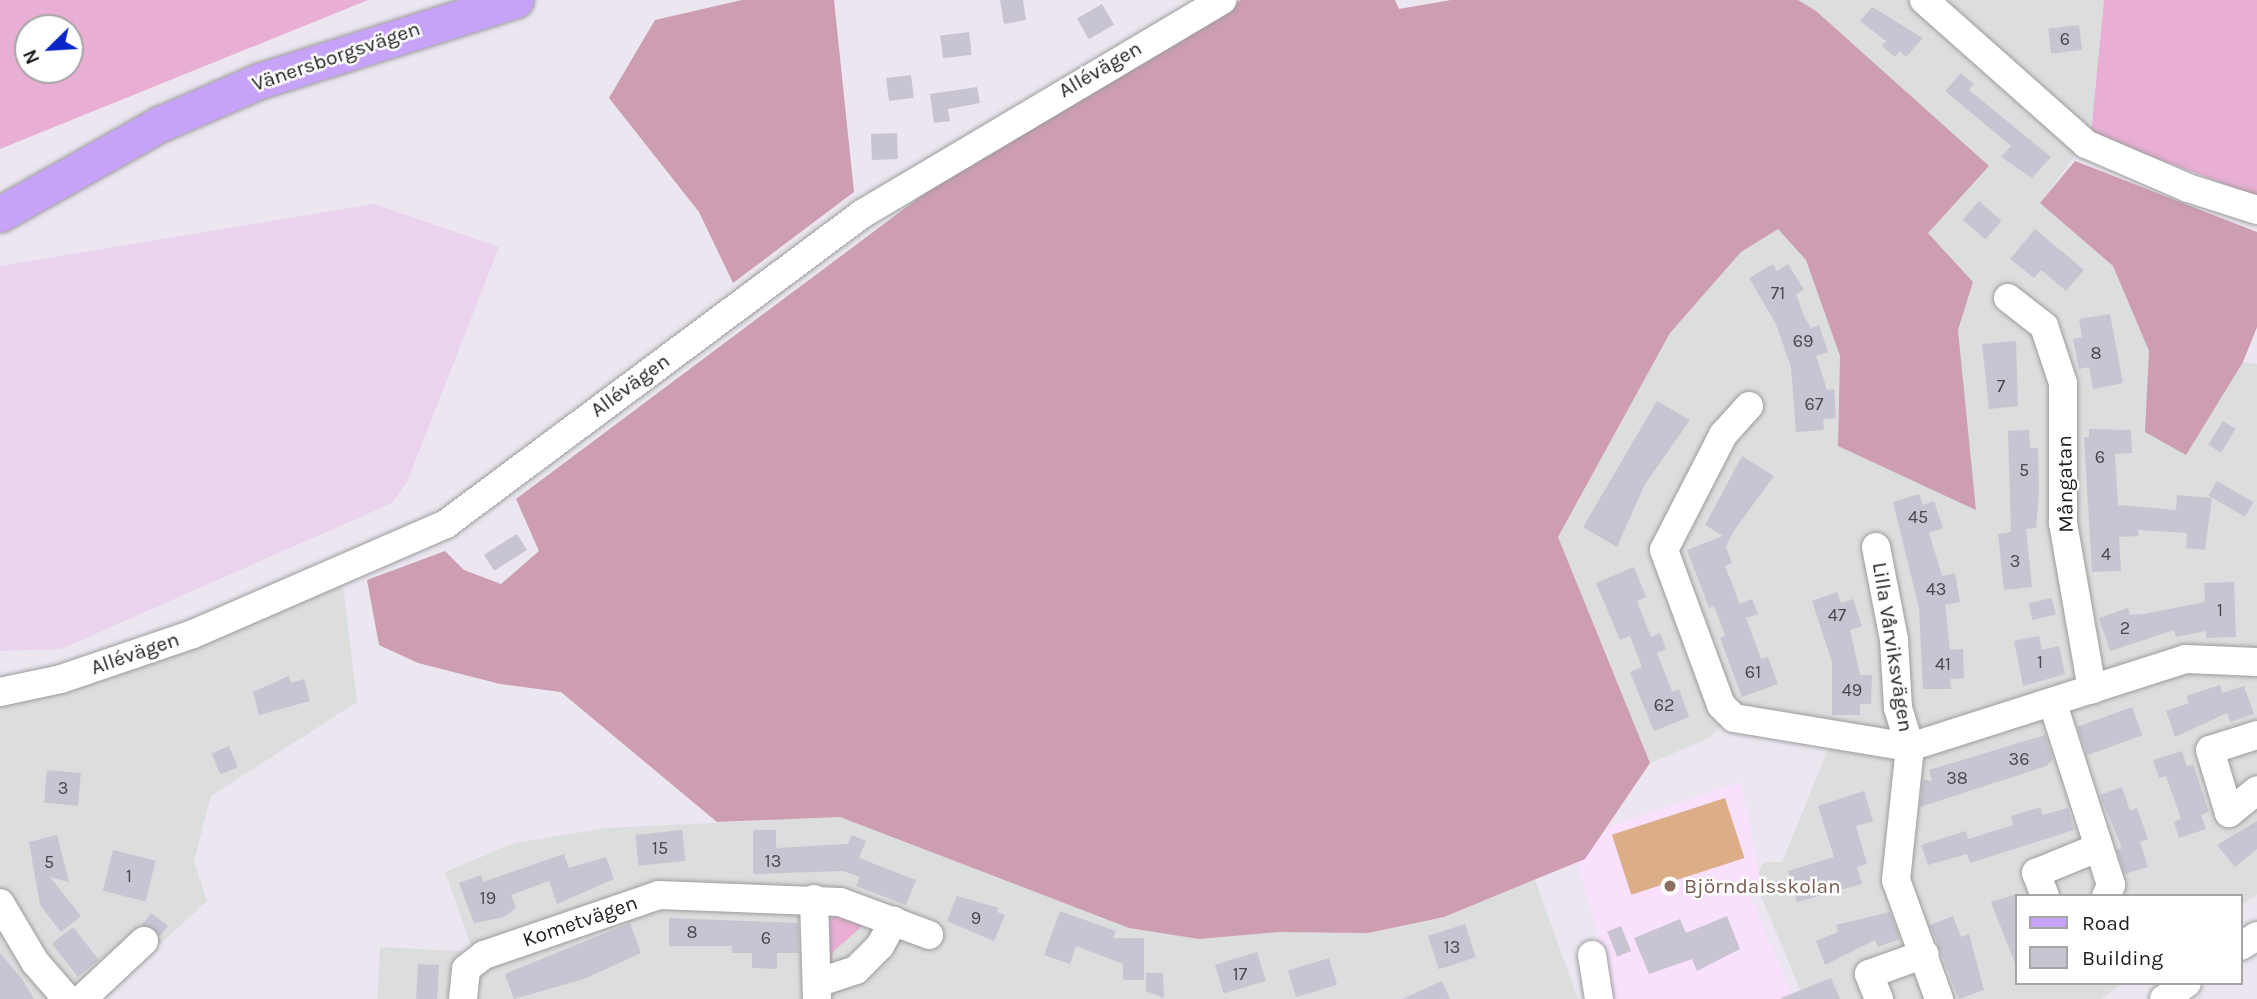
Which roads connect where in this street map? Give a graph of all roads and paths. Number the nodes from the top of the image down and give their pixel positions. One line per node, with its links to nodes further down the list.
1 (516, 0): 4 (main road, Vänersborgsvägen)
2 (1222, 0): 13 (street, Allévägen)
3 (1924, 0): 6 (street)
4 (160, 124): 5 (main road, Vänersborgsvägen); 7 (main road, Vänersborgsvägen)
5 (0, 188)
6 (2257, 210)
7 (0, 214)
8 (2008, 298): 12 (street, Mångatan)
9 (1749, 406): 16 (street, Lilla Vårviksvägen)
10 (1876, 547): 16 (street, Lilla Vårviksvägen)
11 (2257, 662): 12 (street, Lilla Vårviksvägen)
12 (2092, 688): 14 (street, Lilla Vårviksvägen)
13 (0, 692)
14 (2053, 704): 16 (street, Lilla Vårviksvägen); 18 (street)
15 (2257, 735): 17 (street)
16 (1910, 747): 26 (street, Lilla Vårviksvägen)
17 (2257, 790)
18 (2097, 848): 19 (street); 20 (street)
19 (2044, 894)
20 (2107, 894)
21 (814, 899): 23 (street, Kometvägen); 29 (street); 32 (street, Kometvägen)
22 (0, 903): 30 (street)
23 (894, 921): 24 (street, Kometvägen); 29 (street)
24 (929, 935)
25 (144, 941): 31 (street)
26 (1925, 954): 34 (street); 35 (street, Lilla Vårviksvägen)
27 (1592, 956): 33 (street)
28 (2184, 985): 36 (street)
29 (817, 991)
30 (67, 999)
31 (82, 999)
32 (463, 999)
33 (1599, 999)
34 (1879, 999)
35 (1939, 999)
36 (2164, 999)

